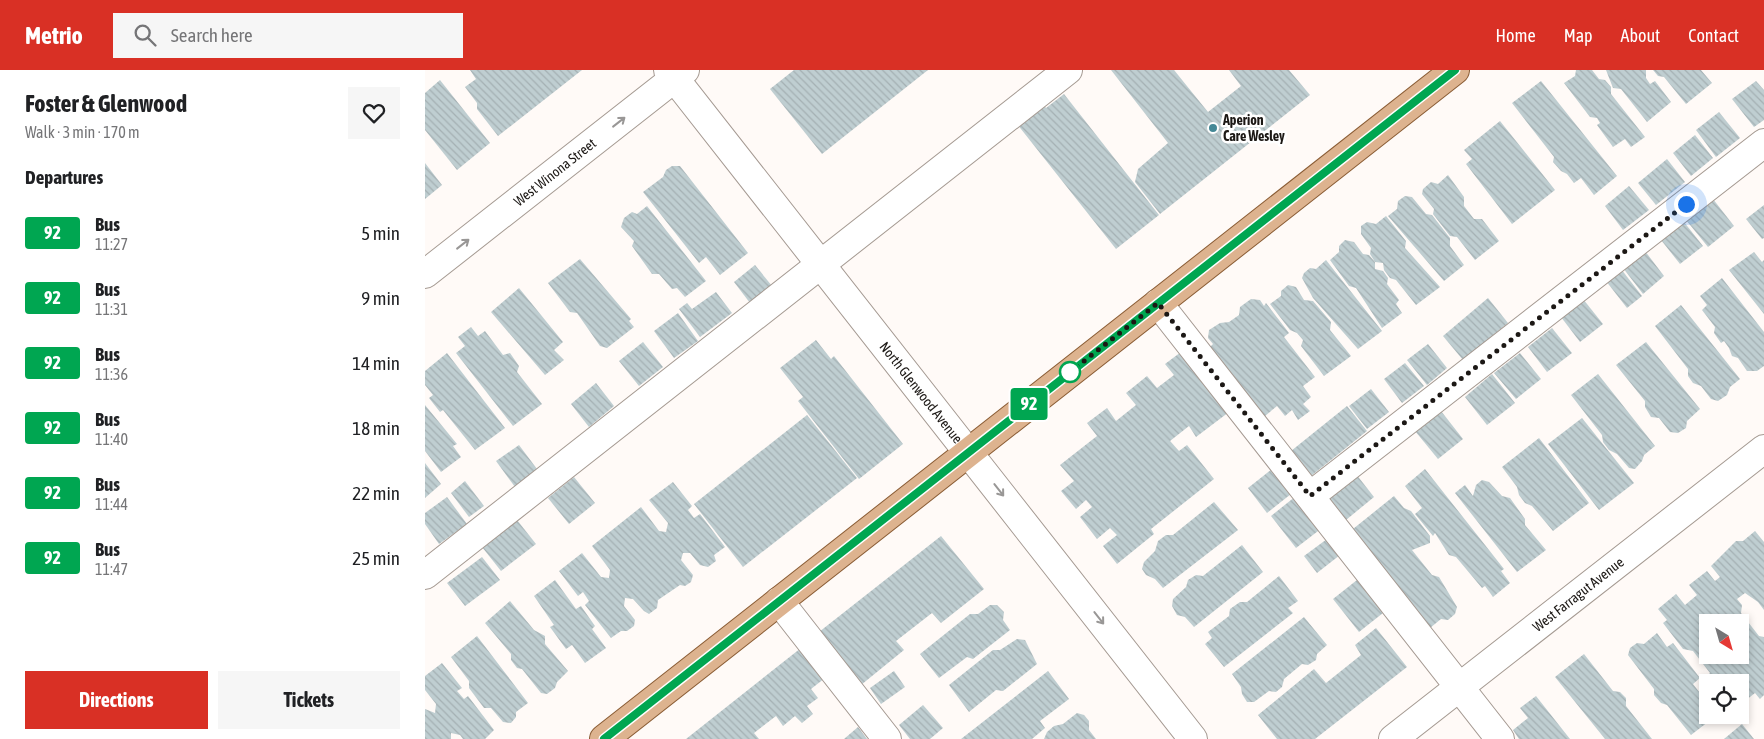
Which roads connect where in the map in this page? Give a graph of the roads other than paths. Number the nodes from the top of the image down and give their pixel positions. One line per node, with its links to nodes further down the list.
1 (1068, 70): 5 (street)
2 (1455, 70): 7 (main road)
3 (676, 73): 5 (street, North Glenwood Avenue); 6 (street, West Winona Street, one-way to 3)
4 (1764, 143): 10 (street)
5 (820, 264): 9 (street, North Glenwood Avenue); 11 (street)
6 (425, 274)
7 (1158, 303): 9 (main road); 10 (street)
8 (1764, 449): 13 (street, West Farragut Avenue)
9 (969, 452): 12 (main road); 16 (street, North Glenwood Avenue, one-way to 16)
10 (1310, 496): 13 (street)
11 (425, 575)
12 (779, 601): 14 (main road); 15 (street)
13 (1459, 687): 17 (street, West Farragut Avenue); 18 (street)
14 (604, 739)
15 (887, 739)
16 (1193, 739)
17 (1393, 739)
18 (1500, 739)

